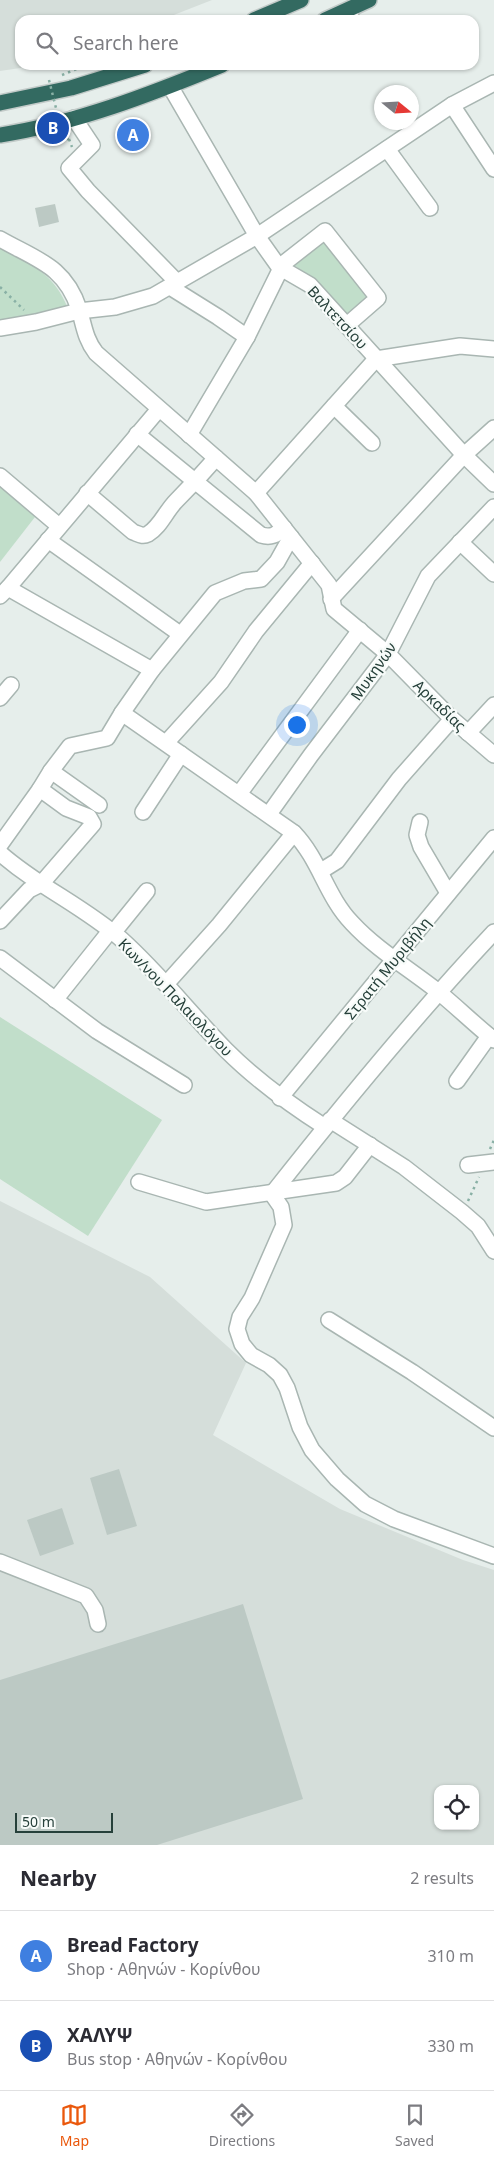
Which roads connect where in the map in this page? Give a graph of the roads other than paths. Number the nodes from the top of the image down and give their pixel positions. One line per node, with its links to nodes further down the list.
1 (301, 0): 3 (highway)
2 (369, 0): 4 (highway)
3 (266, 15)
4 (336, 15)
5 (129, 70): 9 (highway)
6 (210, 70): 8 (highway)
7 (494, 83): 10 (street)
8 (170, 86): 11 (highway); 16 (street, Βαλτετσίου)
9 (0, 103)
10 (452, 105): 13 (street); 14 (street)
11 (74, 118): 12 (highway); 19 (street)
12 (0, 135)
13 (387, 149): 15 (street); 16 (street)
14 (494, 169)
15 (430, 208)
16 (257, 236): 18 (street, Βαλτετσίου); 19 (street)
17 (0, 240): 20 (street, Αρκαδίας)
18 (280, 268): 21 (street, Βαλτετσίου); 21 (street); 23 (street)
19 (173, 285): 20 (street); 23 (street)
20 (80, 310): 22 (street); 27 (street, Αρκαδίας)
21 (347, 325): 25 (street, Βαλτετσίου)
22 (0, 328)
23 (246, 338): 30 (street)
24 (494, 349): 25 (street)
25 (376, 359): 26 (street); 32 (street, Βαλτετσίου)
26 (334, 406): 31 (street); 38 (street)
27 (159, 409): 29 (street); 30 (street, Αρκαδίας)
28 (494, 428): 32 (street)
29 (137, 434): 35 (street); 37 (street)
30 (189, 435): 33 (street, Αρκαδίας)
31 (372, 443)
32 (464, 455): 36 (street, Βαλτετσίου); 47 (street)
33 (216, 458): 35 (street); 38 (street, Αρκαδίας)
34 (0, 476): 40 (street)
35 (196, 483): 37 (street); 41 (street)
36 (494, 484)
37 (87, 493): 40 (street)
38 (256, 493): 41 (street, Αρκαδίας)
39 (494, 507): 43 (street, Μυκηνών)
40 (60, 526): 42 (street)
41 (288, 533): 44 (street, Αρκαδίας); 49 (street)
42 (48, 540): 46 (street); 49 (street)
43 (460, 542): 45 (street); 50 (street, Μυκηνών)
44 (312, 564): 47 (street, Αρκαδίας); 58 (street)
45 (494, 574)
46 (4, 592): 51 (street)
47 (331, 600): 48 (street, Αρκαδίας)
48 (360, 630): 50 (street, Αρκαδίας); 63 (street)
49 (180, 634): 51 (street)
50 (388, 654): 56 (street, Αρκαδίας); 66 (street, Μυκηνών)
51 (152, 670): 55 (street)
52 (11, 684): 53 (street)
53 (0, 698)
54 (494, 705): 57 (street)
55 (122, 712): 58 (street); 61 (street)
56 (452, 719): 57 (street, Αρκαδίας); 72 (street)
57 (468, 733): 60 (street, Αρκαδίας)
58 (166, 743): 59 (street)
59 (181, 754): 63 (street); 65 (street)
60 (494, 755)
61 (51, 771): 62 (street); 64 (street)
62 (40, 789): 70 (street); 73 (street)
63 (239, 794): 66 (street)
64 (99, 805)
65 (143, 812)
66 (269, 814): 68 (street)
67 (420, 822): 75 (street)
68 (294, 833): 72 (street); 81 (street)
69 (494, 838): 75 (street, Στρατή Μυριβήλη)
70 (0, 845)
71 (0, 853): 73 (street, Κων/νου Παλαιολόγου)
72 (321, 871): 80 (street)
73 (41, 884): 76 (street); 77 (street, Κων/νου Παλαιολόγου)
74 (147, 890): 77 (street)
75 (448, 893): 80 (street, Στρατή Μυριβήλη)
76 (0, 921)
77 (112, 932): 81 (street, Κων/νου Παλαιολόγου); 83 (street)
78 (494, 932): 82 (street)
79 (0, 958): 83 (street)
80 (394, 958): 82 (street); 87 (street, Στρατή Μυριβήλη)
81 (167, 983): 87 (street, Κων/νου Παλαιολόγου)
82 (438, 992): 84 (street); 88 (street)
83 (55, 1000): 86 (street)
84 (491, 1038): 85 (street)
85 (457, 1081)
86 (184, 1085)
87 (280, 1098): 88 (street, Κων/νου Παλαιολόγου)
88 (328, 1123): 89 (street, Κων/νου Παλαιολόγου); 93 (street)
89 (370, 1145): 93 (street); 94 (street, Κων/νου Παλαιολόγου)
90 (494, 1162): 91 (street)
91 (468, 1165)
92 (139, 1182): 93 (street)
93 (272, 1194): 97 (street)
94 (494, 1251)
95 (329, 1320): 96 (street)
96 (494, 1428)
97 (494, 1556)
98 (0, 1562): 99 (street)
99 (98, 1624)

